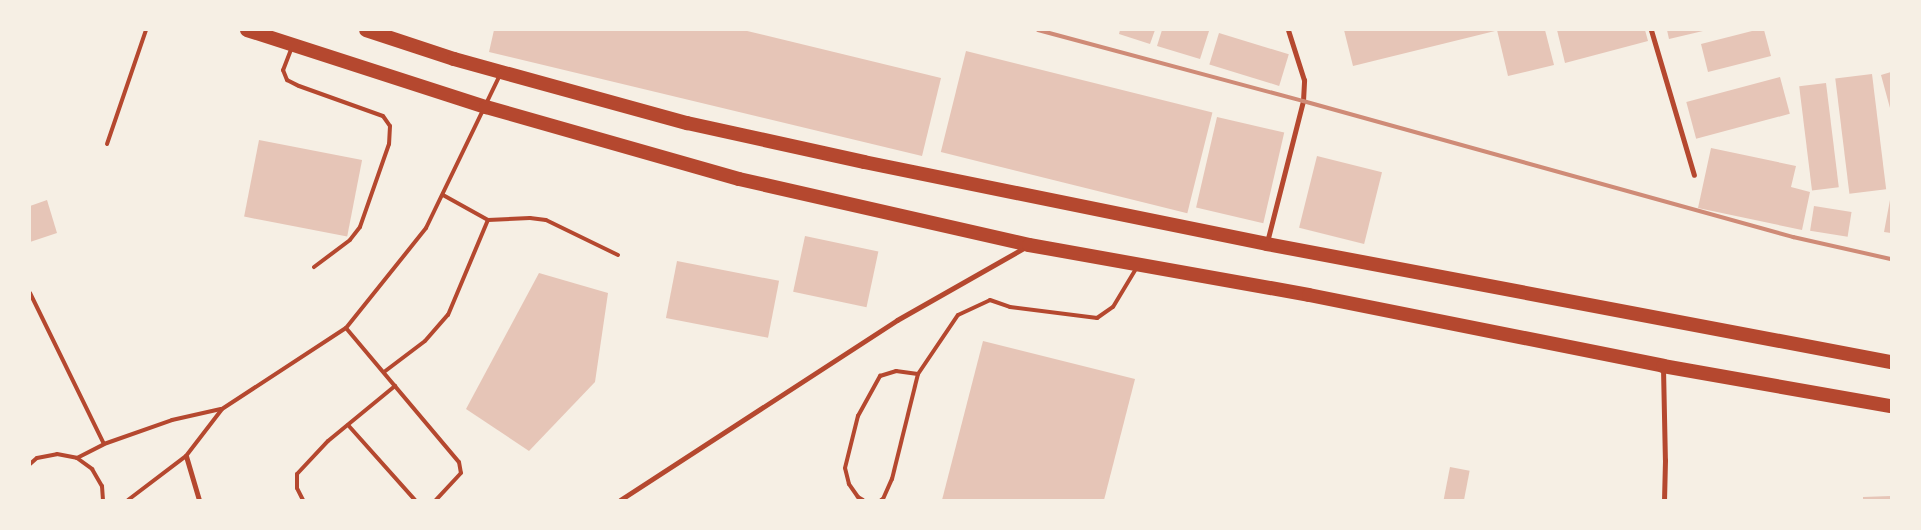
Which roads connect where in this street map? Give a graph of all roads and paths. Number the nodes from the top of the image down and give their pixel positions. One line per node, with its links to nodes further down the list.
1 (146, 30): 9 (lane)
2 (247, 30): 6 (highway)
3 (366, 30): 7 (highway)
4 (1288, 30): 13 (street)
5 (1651, 30): 10 (street)
6 (293, 45): 8 (highway); 17 (lane)
7 (502, 72): 8 (lane); 13 (highway)
8 (486, 107): 11 (lane); 14 (highway)
9 (107, 144)
10 (1694, 175)
11 (442, 195): 12 (lane); 19 (lane)
12 (488, 220): 15 (lane); 22 (lane)
13 (1267, 244): 20 (highway)
14 (1029, 245): 16 (highway); 38 (street)
15 (618, 255)
16 (1139, 266): 21 (highway); 23 (lane)
17 (314, 267)
18 (30, 293): 28 (lane)
19 (346, 328): 22 (lane); 26 (lane)
20 (1891, 362)
21 (1663, 366): 25 (highway); 41 (street)
22 (384, 372): 24 (lane)
23 (918, 374): 39 (lane); 40 (lane)
24 (395, 386): 27 (lane); 37 (lane)
25 (1891, 406)
26 (222, 409): 28 (lane); 29 (lane)
27 (348, 425): 35 (lane); 36 (lane)
28 (104, 444): 30 (lane)
29 (186, 456): 33 (lane); 34 (street)
30 (77, 458): 31 (lane); 32 (lane)
31 (30, 464)
32 (103, 500)
33 (128, 500)
34 (198, 500)
35 (304, 500)
36 (415, 500)
37 (436, 500)
38 (620, 500)
39 (863, 500)
40 (881, 500)
41 (1664, 500)

